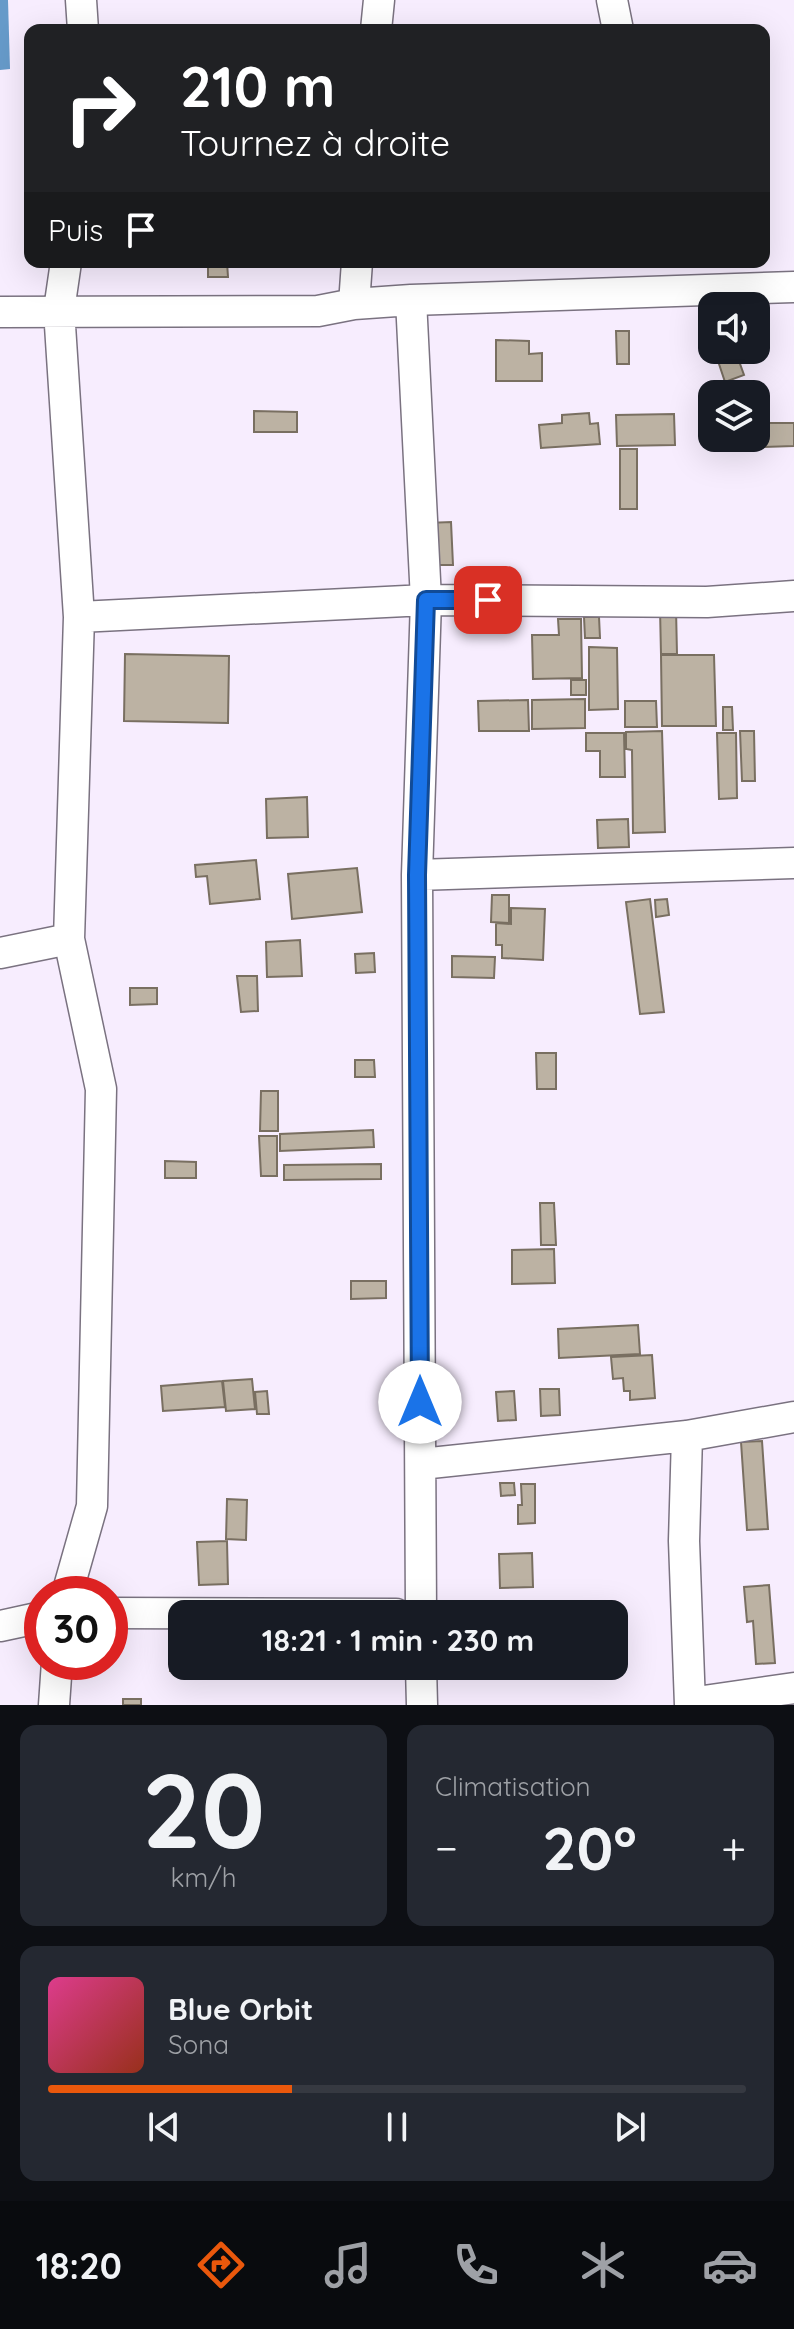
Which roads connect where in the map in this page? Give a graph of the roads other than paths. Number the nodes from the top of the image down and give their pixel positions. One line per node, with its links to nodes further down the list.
1 (81, 0): 4 (street)
2 (379, 0): 5 (street)
3 (612, 0): 6 (street)
4 (83, 24)
5 (377, 24)
6 (617, 24)
7 (65, 268): 12 (street)
8 (357, 268): 11 (street)
9 (794, 287): 10 (street)
10 (411, 300): 11 (street); 15 (street)
11 (354, 304): 12 (street)
12 (59, 310): 13 (street); 16 (street)
13 (0, 312)
14 (794, 596): 15 (street)
15 (426, 600): 16 (street); 18 (street)
16 (79, 617): 19 (street)
17 (794, 863): 18 (street)
18 (417, 875): 23 (street)
19 (69, 939): 20 (street); 24 (street)
20 (0, 953)
21 (794, 1417): 22 (street)
22 (687, 1436): 23 (street); 33 (street)
23 (421, 1464): 25 (street)
24 (72, 1576)
25 (421, 1600)
26 (128, 1613): 27 (street)
27 (168, 1613)
28 (24, 1621): 29 (street)
29 (0, 1626)
30 (56, 1680): 34 (street)
31 (421, 1680): 35 (street)
32 (794, 1688): 33 (street)
33 (690, 1704)
34 (54, 1705)
35 (422, 1705)

